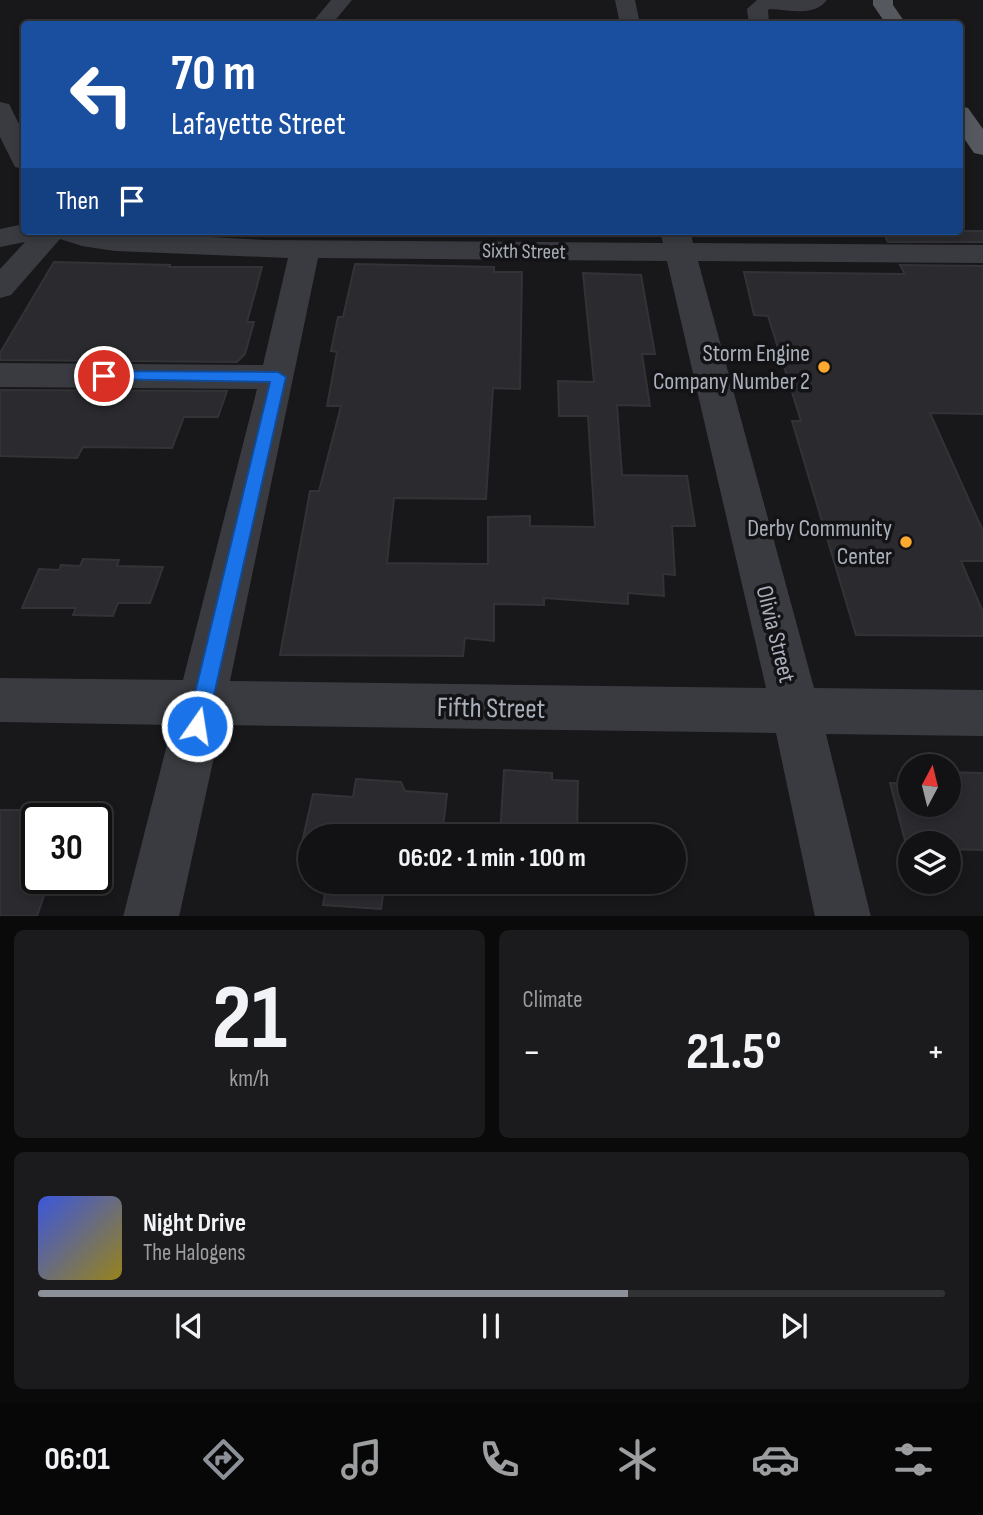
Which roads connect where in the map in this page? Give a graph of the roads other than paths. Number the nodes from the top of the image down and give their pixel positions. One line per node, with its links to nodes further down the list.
1 (342, 0): 5 (street)
2 (625, 0): 6 (street)
3 (883, 0): 8 (main road)
4 (815, 10): 7 (street)
5 (324, 21)
6 (629, 21)
7 (759, 21)
8 (894, 21)
9 (0, 109): 12 (street)
10 (963, 119): 11 (main road)
11 (983, 147)
12 (21, 154)
13 (21, 234): 16 (street)
14 (47, 235): 21 (street)
15 (80, 235): 17 (street, Sixth Street)
16 (0, 238)
17 (158, 238): 19 (street, Sixth Street)
18 (678, 242): 19 (street, Sixth Street); 20 (street, Sixth Street); 26 (street, Olivia Street)
19 (304, 249): 23 (street)
20 (983, 254)
21 (0, 288)
22 (0, 375): 23 (street)
23 (278, 377): 25 (street)
24 (0, 700): 25 (street, Fifth Street)
25 (202, 703): 26 (street, Fifth Street); 28 (street)
26 (796, 712): 27 (street, Fifth Street); 29 (street, Olivia Street)
27 (983, 713)
28 (151, 916)
29 (843, 916)

